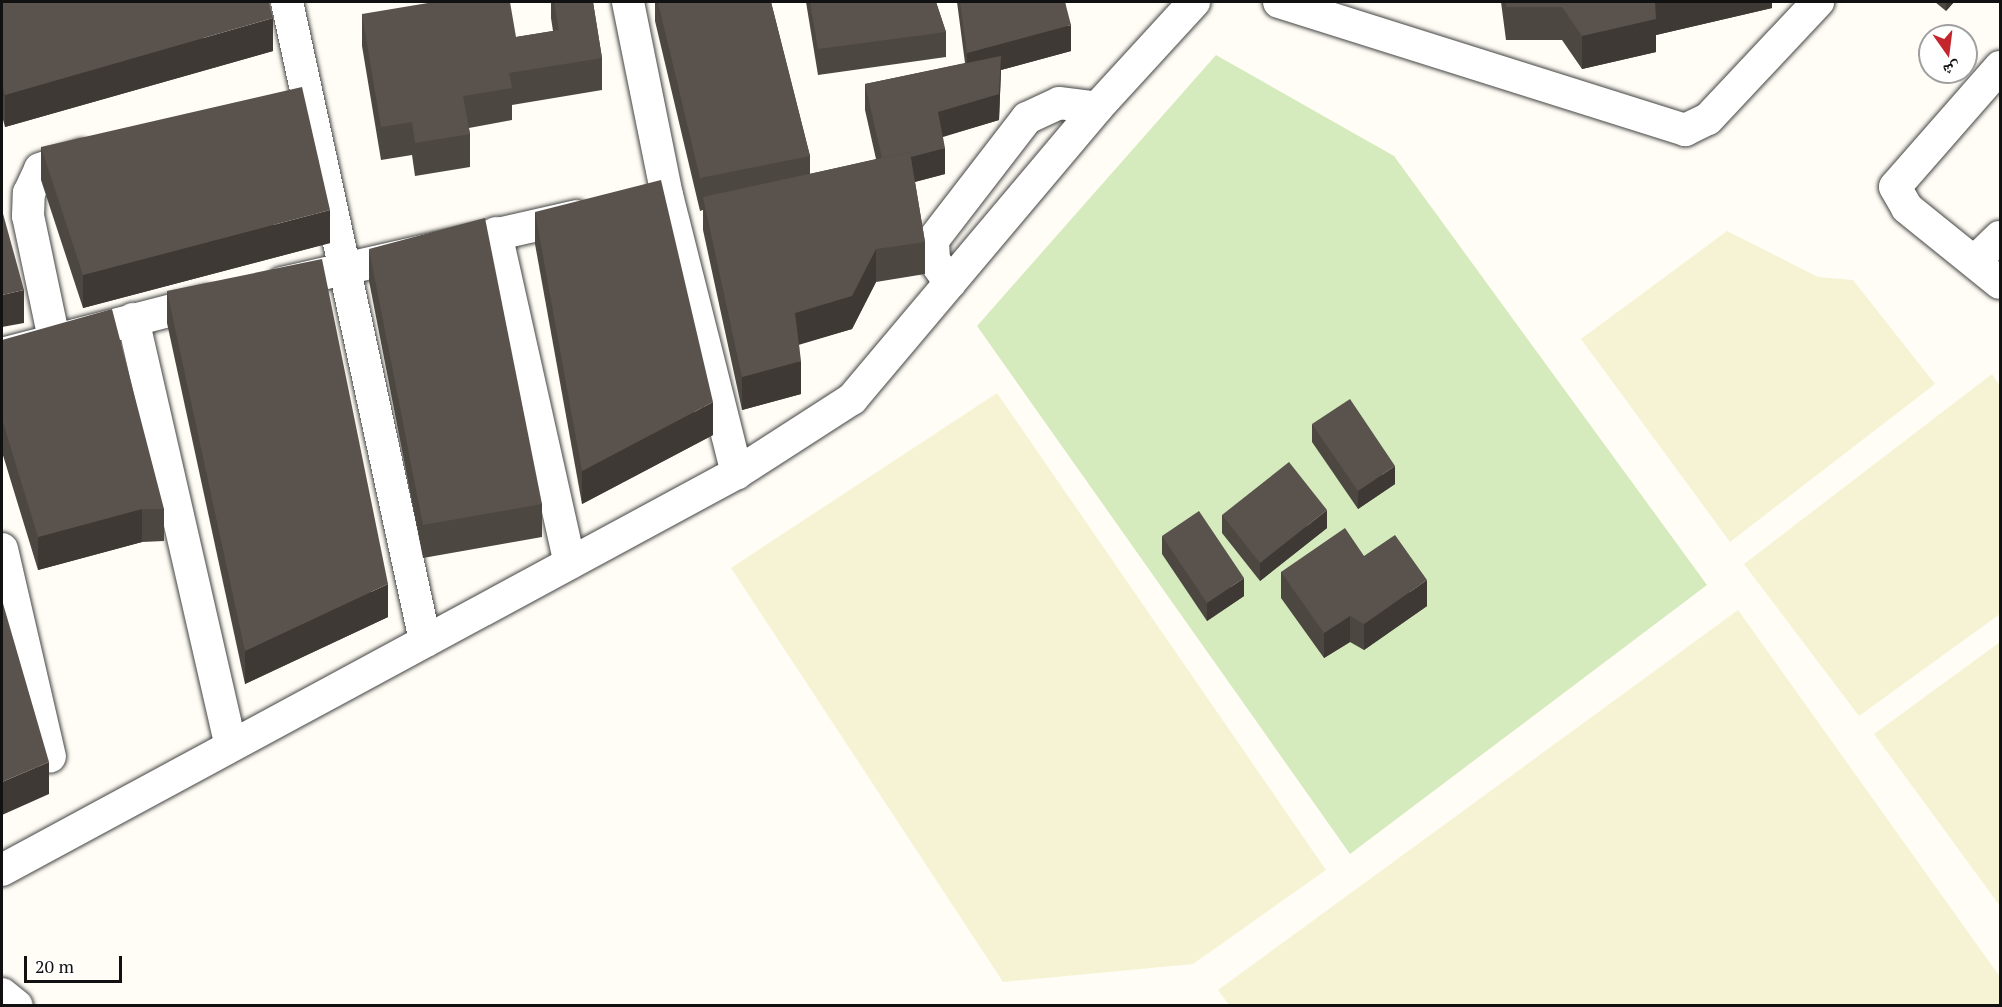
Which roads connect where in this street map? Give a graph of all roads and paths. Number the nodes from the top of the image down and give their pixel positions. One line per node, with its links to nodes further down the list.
1 (287, 2): 7 (street)
2 (632, 2): 11 (street)
3 (1194, 2): 9 (street)
4 (1279, 2): 5 (street)
5 (1818, 2)
6 (2001, 67): 14 (street)
7 (310, 95): 8 (street); 15 (street)
8 (275, 104)
9 (1096, 108): 16 (street); 16 (street)
10 (116, 146): 19 (street)
11 (667, 195): 12 (street); 21 (street)
12 (496, 233): 15 (street); 23 (street)
13 (2001, 237): 14 (street)
14 (1976, 260): 17 (street)
15 (346, 267): 18 (street); 24 (street)
16 (950, 282): 21 (street)
17 (2001, 283)
18 (133, 319): 19 (street); 25 (street)
19 (54, 339): 20 (street)
20 (2, 354)
21 (736, 473): 23 (street)
22 (2, 549): 26 (street)
23 (570, 563): 24 (street)
24 (425, 641): 25 (street)
25 (230, 744): 27 (street)
26 (50, 756)
27 (2, 870)
28 (2, 994): 29 (street)
29 (17, 1005)

